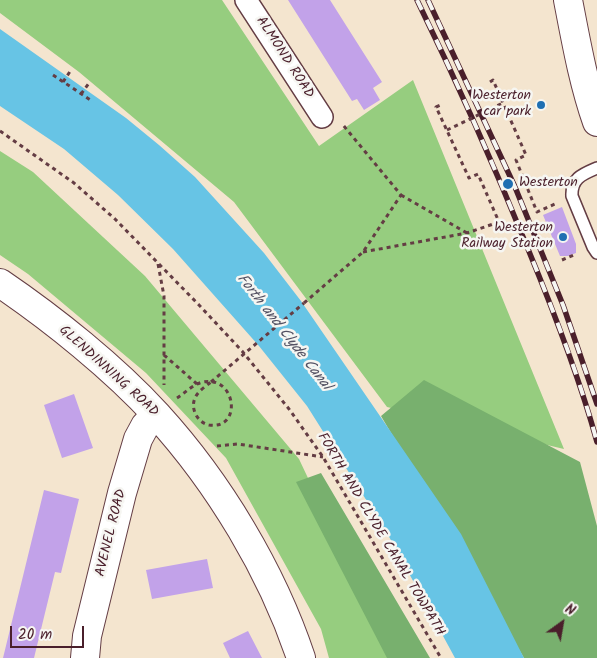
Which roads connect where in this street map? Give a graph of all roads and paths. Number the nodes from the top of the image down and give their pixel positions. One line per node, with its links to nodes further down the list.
1 (246, 0): 12 (street, ALMOND ROAD)
2 (568, 0): 13 (street)
3 (71, 70): 5 (path)
4 (53, 76): 5 (path)
5 (63, 82): 8 (path)
6 (490, 82): 10 (path)
7 (88, 83): 8 (path)
8 (81, 94): 9 (path)
9 (92, 101)
10 (503, 103): 14 (path, bridge); 18 (path)
11 (443, 104): 14 (path)
12 (322, 117): 17 (path)
13 (597, 122)
14 (447, 130): 19 (path)
15 (0, 131): 22 (path, FORTH AND CLYDE CANAL TOWPATH)
16 (597, 168): 18 (lane)
17 (400, 195): 19 (path); 20 (path)
18 (572, 196): 21 (lane)
19 (467, 233): 20 (path)
20 (363, 252): 25 (path, bridge)
21 (597, 253)
22 (158, 264): 24 (path); 28 (path, FORTH AND CLYDE CANAL TOWPATH)
23 (0, 283): 26 (street, GLENDINNING ROAD)
24 (164, 355): 25 (path); 26 (path)
25 (197, 384): 26 (path)
26 (156, 414): 27 (street, GLENDINNING ROAD); 29 (street, AVENEL ROAD)
27 (186, 449): 28 (path); 30 (street, GLENDINNING ROAD)
28 (323, 457): 31 (path, FORTH AND CLYDE CANAL TOWPATH)
29 (85, 658)
30 (302, 658)
31 (441, 658)

